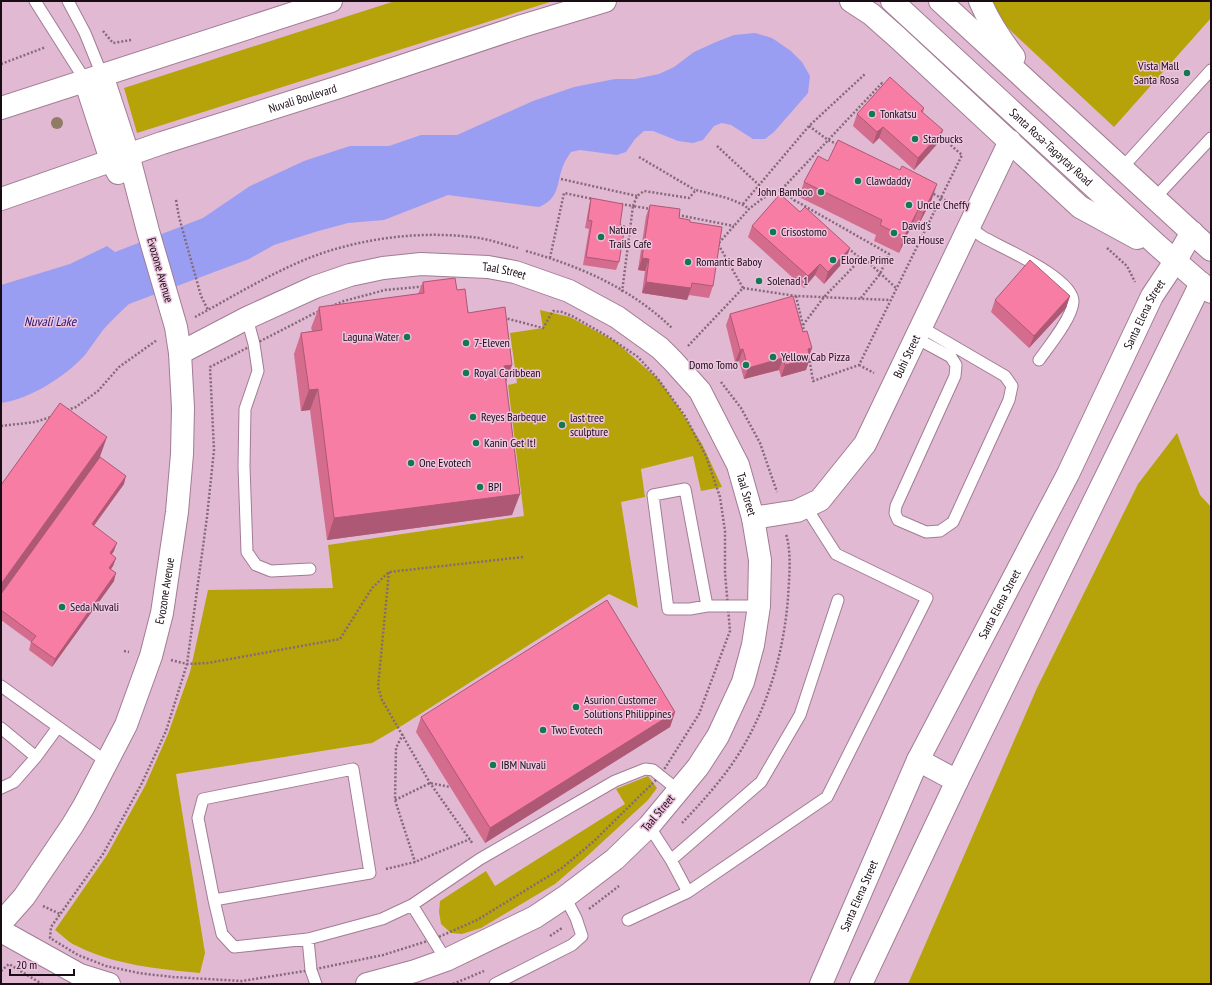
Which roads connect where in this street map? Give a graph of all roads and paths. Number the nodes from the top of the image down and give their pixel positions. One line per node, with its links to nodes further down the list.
1 (35, 1): 11 (lane)
2 (68, 1): 16 (lane)
3 (331, 1): 16 (street)
4 (605, 1): 28 (street, Nuvali Boulevard)
5 (851, 1): 18 (street)
6 (892, 1): 10 (street, Santa Rosa-Tagaytay Road)
7 (940, 1): 19 (street)
8 (980, 1): 19 (street)
9 (100, 28): 12 (path)
10 (928, 34): 18 (street); 57 (street, Santa Rosa-Tagaytay Road)
11 (60, 40): 13 (path); 16 (lane)
12 (131, 40)
13 (1, 64)
14 (1211, 70): 30 (lane)
15 (865, 74): 21 (path)
16 (93, 78): 20 (street); 28 (street, Evozone Avenue)
17 (888, 88): 24 (path)
18 (962, 97): 25 (street)
19 (1049, 103): 30 (street)
20 (1, 108)
21 (809, 126): 24 (path); 32 (path)
22 (933, 130): 37 (path)
23 (1211, 138): 38 (lane)
24 (828, 140): 27 (path); 33 (path)
25 (1010, 142): 50 (street, Buhi Street); 57 (street)
26 (717, 146): 32 (path)
27 (842, 147)
28 (120, 157): 40 (street, Nuvali Boulevard); 75 (street, Evozone Avenue)
29 (639, 157): 34 (path)
30 (1122, 168): 38 (street)
31 (561, 179): 36 (path)
32 (759, 185): 44 (path)
33 (782, 189): 42 (path); 46 (path)
34 (696, 190): 36 (path); 44 (path)
35 (927, 190): 37 (path)
36 (637, 196): 45 (path)
37 (941, 198): 50 (path); 63 (path)
38 (1155, 198): 52 (street)
39 (595, 199): 56 (path)
40 (1, 200)
41 (176, 200): 70 (path)
42 (794, 200): 49 (path); 59 (path)
43 (618, 203): 45 (path)
44 (742, 204): 46 (path)
45 (633, 206): 47 (path); 65 (path)
46 (749, 209): 51 (path)
47 (656, 210)
48 (672, 214): 51 (path)
49 (811, 215)
50 (971, 221): 78 (street, Buhi Street); 86 (lane)
51 (734, 226): 62 (path)
52 (1192, 232): 55 (street); 57 (street, Santa Elena Street)
53 (844, 244): 58 (path)
54 (1105, 246): 61 (path)
55 (1211, 250)
56 (550, 258): 60 (path); 65 (path); 70 (path)
57 (1174, 258): 64 (street, Santa Rosa-Tagaytay Road); 110 (street, Santa Elena Street)
58 (861, 259): 59 (path); 67 (path)
59 (880, 274): 63 (path); 68 (path)
60 (548, 283): 72 (street, Taal Street); 73 (street, Taal Street)
61 (1135, 283)
62 (743, 288): 66 (path); 82 (path)
63 (896, 288): 69 (path)
64 (1206, 288): 113 (street)
65 (622, 291): 72 (path); 77 (path)
66 (796, 296): 67 (path); 76 (path)
67 (824, 298): 68 (path); 76 (path)
68 (861, 298): 69 (path)
69 (890, 300): 85 (path)
70 (208, 310): 75 (path)
71 (470, 315): 74 (path); 81 (path); 87 (path)
72 (617, 317): 87 (street, Taal Street)
73 (247, 318): 81 (lane); 84 (street, Taal Street)
74 (464, 319)
75 (174, 322): 84 (street, Evozone Avenue); 89 (path)
76 (803, 325): 79 (path)
77 (675, 331)
78 (919, 332): 78 (lane); 92 (street, Buhi Street)
79 (806, 339)
80 (684, 340): 82 (path)
81 (254, 344): 96 (lane); 103 (path)
82 (689, 344): 83 (path); 87 (path)
83 (694, 350)
84 (180, 353): 102 (street, Evozone Avenue)
85 (808, 353)
86 (1039, 360)
87 (673, 361): 94 (street, Taal Street)
88 (721, 380): 93 (path)
89 (64, 412)
90 (58, 415): 91 (path)
91 (1, 426)
92 (806, 507): 93 (street, Buhi Street); 127 (lane)
93 (780, 513): 94 (street, Buhi Street); 121 (path)
94 (753, 518): 100 (street, Taal Street)
95 (523, 557): 97 (path)
96 (310, 570)
97 (389, 572): 103 (path); 107 (path)
98 (838, 600): 123 (lane)
99 (707, 606): 99 (lane); 100 (lane)
100 (759, 606): 117 (street, Taal Street)
101 (124, 650): 102 (path)
102 (152, 656): 103 (path); 111 (street, Evozone Avenue)
103 (187, 664): 139 (path)
104 (1, 686): 105 (lane)
105 (58, 727): 109 (lane); 111 (lane)
106 (1, 728): 109 (lane)
107 (403, 734): 114 (path); 118 (path)
108 (682, 741): 112 (path)
109 (36, 757): 116 (lane)
110 (918, 760): 113 (street); 148 (street, Santa Elena Street)
111 (107, 762): 133 (street, Evozone Avenue)
112 (660, 776): 117 (lane); 122 (lane); 137 (path)
113 (957, 781): 149 (street)
114 (430, 783): 115 (path); 118 (path); 120 (path)
115 (450, 786)
116 (1, 788)
117 (678, 790): 119 (street, Taal Street)
118 (395, 800): 124 (path)
119 (649, 826): 121 (lane); 128 (street, Taal Street)
120 (470, 839): 122 (path); 124 (path)
121 (662, 846): 123 (lane)
122 (480, 859): 130 (lane)
123 (671, 860): 127 (lane)
124 (415, 862): 125 (path)
125 (370, 872): 129 (lane); 129 (lane)
126 (623, 882): 131 (path)
127 (688, 892): 132 (lane)
128 (565, 897): 131 (lane); 138 (street, Taal Street)
129 (214, 900): 136 (lane)
130 (412, 905): 136 (lane); 137 (lane)
131 (576, 918): 135 (path); 147 (lane)
132 (628, 920)
133 (1, 923)
134 (1, 931): 143 (street)
135 (547, 938)
136 (308, 939): 139 (lane)
137 (434, 939): 138 (lane); 139 (path)
138 (446, 960): 145 (street, Taal Street)
139 (311, 970): 144 (lane)
140 (485, 970): 146 (path)
141 (1, 971): 142 (path)
142 (42, 984)
143 (109, 984)
144 (316, 984)
145 (367, 984)
146 (453, 984)
147 (495, 984)
148 (821, 984)
149 (861, 984)

